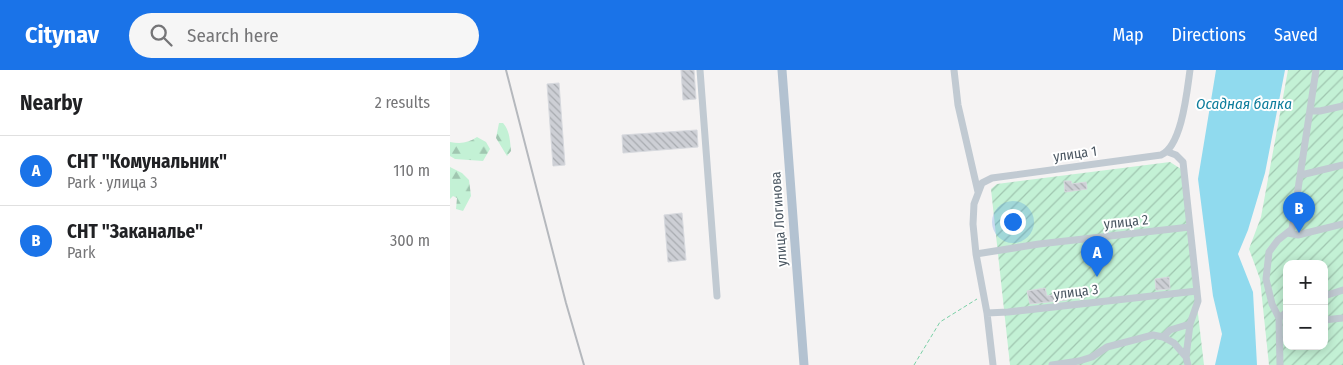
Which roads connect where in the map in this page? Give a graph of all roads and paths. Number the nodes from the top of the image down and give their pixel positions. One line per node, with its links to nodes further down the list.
1 (700, 70): 20 (street)
2 (782, 70): 30 (main road, улица Логинова)
3 (954, 70): 11 (street)
4 (1190, 70): 8 (street)
5 (1316, 70): 7 (street)
6 (1343, 106): 7 (street)
7 (1310, 111): 10 (street)
8 (1164, 154): 11 (street, улица 1); 13 (street)
9 (1343, 165): 10 (street)
10 (1301, 175): 14 (street)
11 (978, 192): 15 (street)
12 (1343, 224): 14 (street)
13 (1190, 227): 15 (street, улица 2); 17 (street)
14 (1288, 233): 25 (street)
15 (976, 254): 18 (street)
16 (1343, 290): 19 (street)
17 (1198, 291): 21 (street, улица 3); 27 (street)
18 (983, 294): 21 (street); 31 (path)
19 (1328, 295)
20 (717, 296)
21 (987, 313): 32 (street)
22 (1283, 316): 25 (street)
23 (1343, 318): 24 (street)
24 (1328, 320)
25 (1279, 321): 26 (street); 35 (street)
26 (1283, 322)
27 (1190, 324): 28 (street); 29 (street)
28 (1163, 337): 29 (street); 33 (street)
29 (1186, 357): 34 (street)
30 (804, 365)
31 (914, 365)
32 (993, 365)
33 (1052, 365)
34 (1188, 365)
35 (1280, 365)

